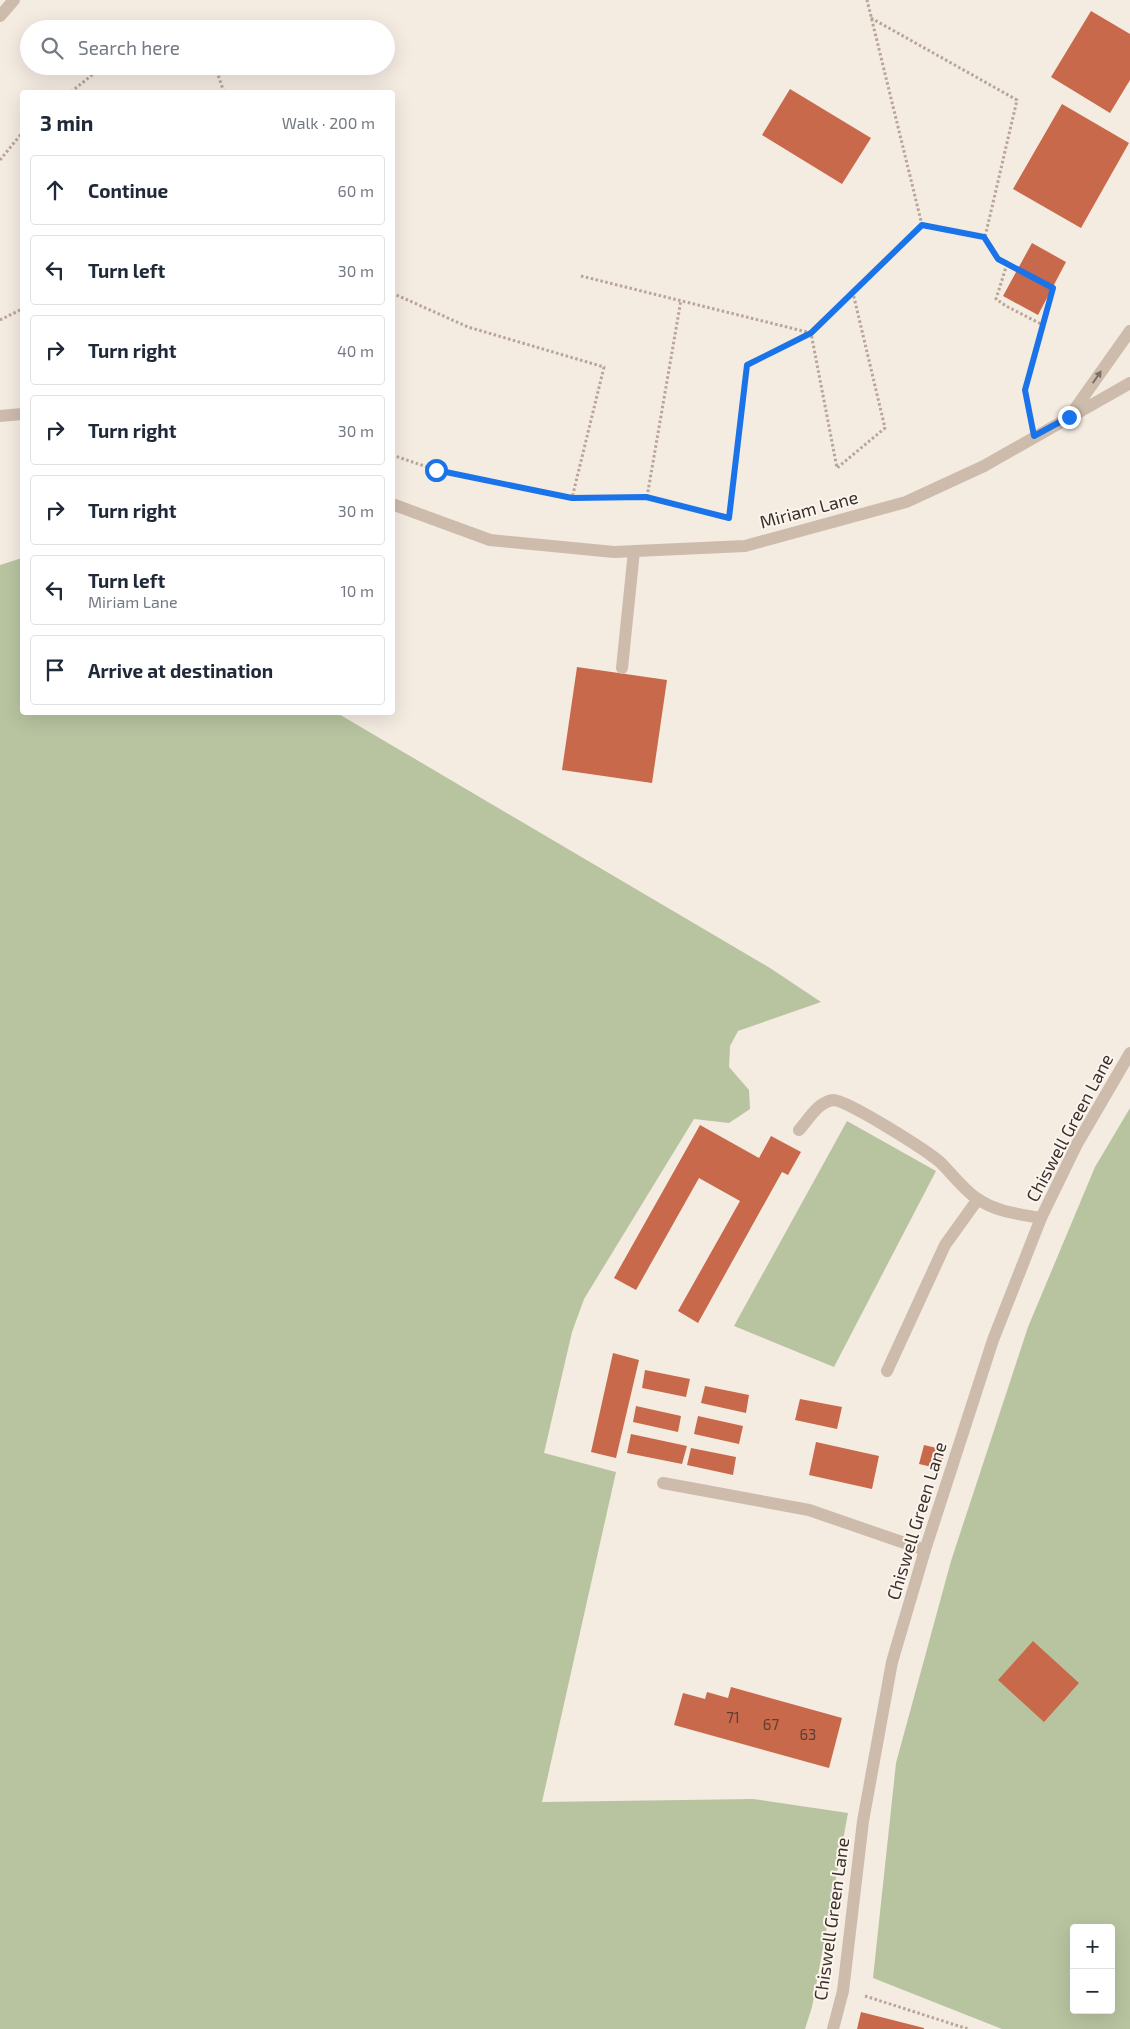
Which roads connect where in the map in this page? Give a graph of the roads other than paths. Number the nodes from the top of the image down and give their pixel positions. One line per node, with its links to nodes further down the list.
1 (14, 0): 2 (street)
2 (0, 16)
3 (1130, 331): 7 (street, one-way to 3)
4 (1130, 383): 7 (street, Miriam Lane)
5 (20, 414): 6 (street)
6 (0, 416)
7 (1069, 417): 9 (street, Miriam Lane)
8 (395, 505): 9 (street, Miriam Lane)
9 (634, 551): 10 (street)
10 (622, 668)
11 (1130, 1053): 14 (street, Chiswell Green Lane)
12 (799, 1130): 13 (street)
13 (978, 1199): 14 (street); 15 (street)
14 (1041, 1218): 17 (street, Chiswell Green Lane)
15 (887, 1371)
16 (663, 1483): 17 (street)
17 (925, 1550): 18 (street, Chiswell Green Lane)
18 (834, 2029)

